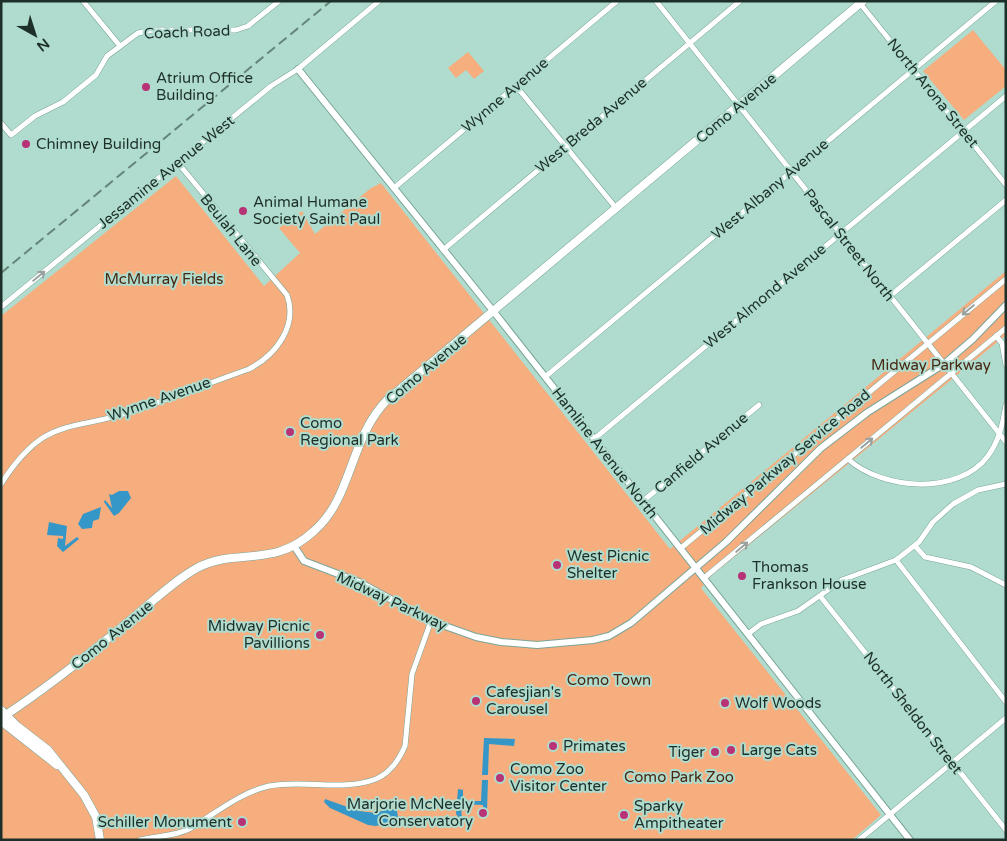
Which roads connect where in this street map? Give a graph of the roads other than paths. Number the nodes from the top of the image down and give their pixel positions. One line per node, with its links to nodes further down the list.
1 (83, 1): 10 (street)
2 (279, 1): 10 (street, Coach Road)
3 (379, 1): 11 (street, Jessamine Avenue West)
4 (617, 1): 13 (street, Wynne Avenue)
5 (656, 1): 9 (street, Pascal Street North)
6 (740, 1): 9 (street, West Breda Avenue)
7 (996, 1): 12 (street, West Albany Avenue)
8 (862, 2): 12 (street, North Arona Street); 15 (main road, Como Avenue)
9 (689, 44): 15 (street, Pascal Street North); 18 (street, West Breda Avenue)
10 (120, 46): 16 (street, Coach Road)
11 (298, 69): 19 (street, Jessamine Avenue West); 22 (street, Hamline Avenue North)
12 (914, 69): 17 (street, North Arona Street); 20 (street, West Albany Avenue)
13 (516, 86): 18 (street); 22 (street, Wynne Avenue)
14 (1006, 96): 17 (street, West Almond Avenue)
15 (739, 106): 20 (street, Pascal Street North); 24 (main road, Como Avenue)
16 (1, 122)
17 (963, 131): 21 (street, North Arona Street); 25 (street, West Almond Avenue)
18 (566, 145): 24 (street); 26 (street, West Breda Avenue)
19 (178, 163): 28 (street, Beulah Lane); 31 (street, Jessamine Avenue West, one-way to 19)
20 (791, 171): 25 (street, Pascal Street North); 39 (street, West Albany Avenue)
21 (1006, 185)
22 (394, 188): 26 (street, Hamline Avenue North)
23 (1006, 200): 29 (street)
24 (616, 208): 32 (main road, Como Avenue)
25 (840, 233): 29 (street, Pascal Street North); 43 (street, West Almond Avenue)
26 (443, 250): 32 (street, Hamline Avenue North)
27 (1006, 279): 35 (street, Midway Parkway Service Road, one-way to 35)
28 (287, 295): 46 (street, Wynne Avenue)
29 (890, 296): 35 (street, Pascal Street North)
30 (1006, 305): 36 (street, Midway Parkway)
31 (1, 307)
32 (494, 312): 39 (street, Hamline Avenue North); 49 (main road, Como Avenue)
33 (1006, 328): 34 (street)
34 (996, 336): 37 (street); 38 (street)
35 (928, 344): 36 (street, Pascal Street North); 51 (street, Midway Parkway Service Road)
36 (944, 364): 38 (street, Pascal Street North); 53 (street, Midway Parkway)
37 (1006, 365)
38 (951, 373): 42 (street, Pascal Street North); 45 (street, one-way to 38)
39 (545, 377): 43 (street, Hamline Avenue North)
40 (759, 404): 48 (street, Canfield Avenue)
41 (1006, 406): 42 (street)
42 (1000, 434): 44 (street, Pascal Street North); 45 (street)
43 (594, 439): 48 (street, Hamline Avenue North)
44 (1006, 442)
45 (848, 459): 54 (street, one-way to 45)
46 (1, 484)
47 (1006, 484): 50 (street)
48 (643, 501): 51 (street, Hamline Avenue North)
49 (294, 546): 57 (street, Midway Parkway); 60 (main road, Como Avenue)
50 (915, 546): 52 (street); 55 (street)
51 (680, 548): 53 (street, Hamline Avenue North)
52 (896, 560): 56 (street); 59 (street)
53 (696, 567): 54 (street, Hamline Avenue North); 57 (street, Midway Parkway)
54 (704, 578): 58 (street, Hamline Avenue North)
55 (1006, 585)
56 (820, 596): 58 (street); 62 (street, North Sheldon Street)
57 (431, 621): 66 (street)
58 (748, 634): 63 (street, Hamline Avenue North)
59 (1006, 702)
60 (2, 716): 65 (main road)
61 (1006, 718): 62 (street)
62 (952, 763): 63 (street); 64 (street, North Sheldon Street)
63 (890, 814): 67 (street); 68 (street, Hamline Avenue North)
64 (1006, 830)
65 (100, 840)
66 (140, 840)
67 (859, 840)
68 (910, 840)

